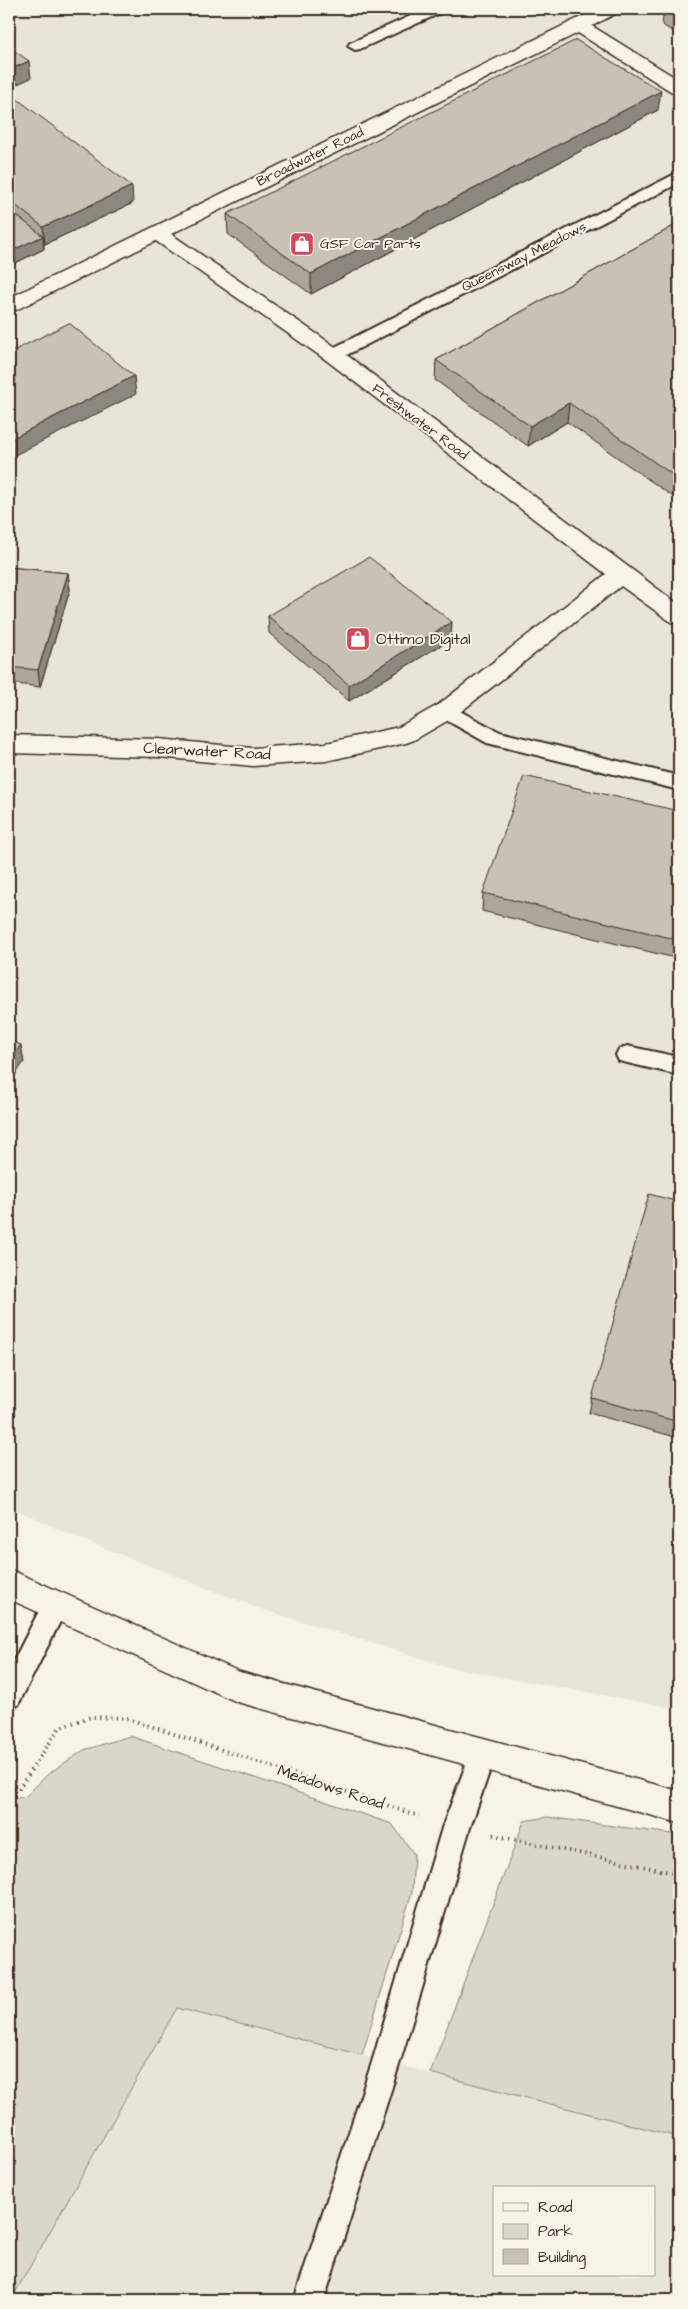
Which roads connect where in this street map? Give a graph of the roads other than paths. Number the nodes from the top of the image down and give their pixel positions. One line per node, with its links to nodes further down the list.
1 (438, 9): 4 (lane)
2 (611, 9): 3 (street, Broadwater Road)
3 (578, 25): 5 (street); 7 (street, Broadwater Road)
4 (355, 46)
5 (679, 88)
6 (679, 177): 9 (lane, Queensway Meadows)
7 (157, 233): 8 (street, Broadwater Road); 9 (street, Freshwater Road)
8 (9, 306)
9 (333, 355): 10 (street, Freshwater Road)
10 (620, 574): 11 (street, Freshwater Road); 12 (street, Clearwater Road)
11 (679, 616)
12 (446, 711): 13 (street, Clearwater Road); 14 (lane)
13 (9, 744)
14 (679, 783)
15 (627, 1055): 16 (lane)
16 (679, 1066)
17 (9, 1583): 18 (street)
18 (56, 1606): 19 (lane); 20 (street)
19 (9, 1696)
20 (482, 1755): 21 (street); 22 (lane)
21 (679, 1806)
22 (309, 2300)

